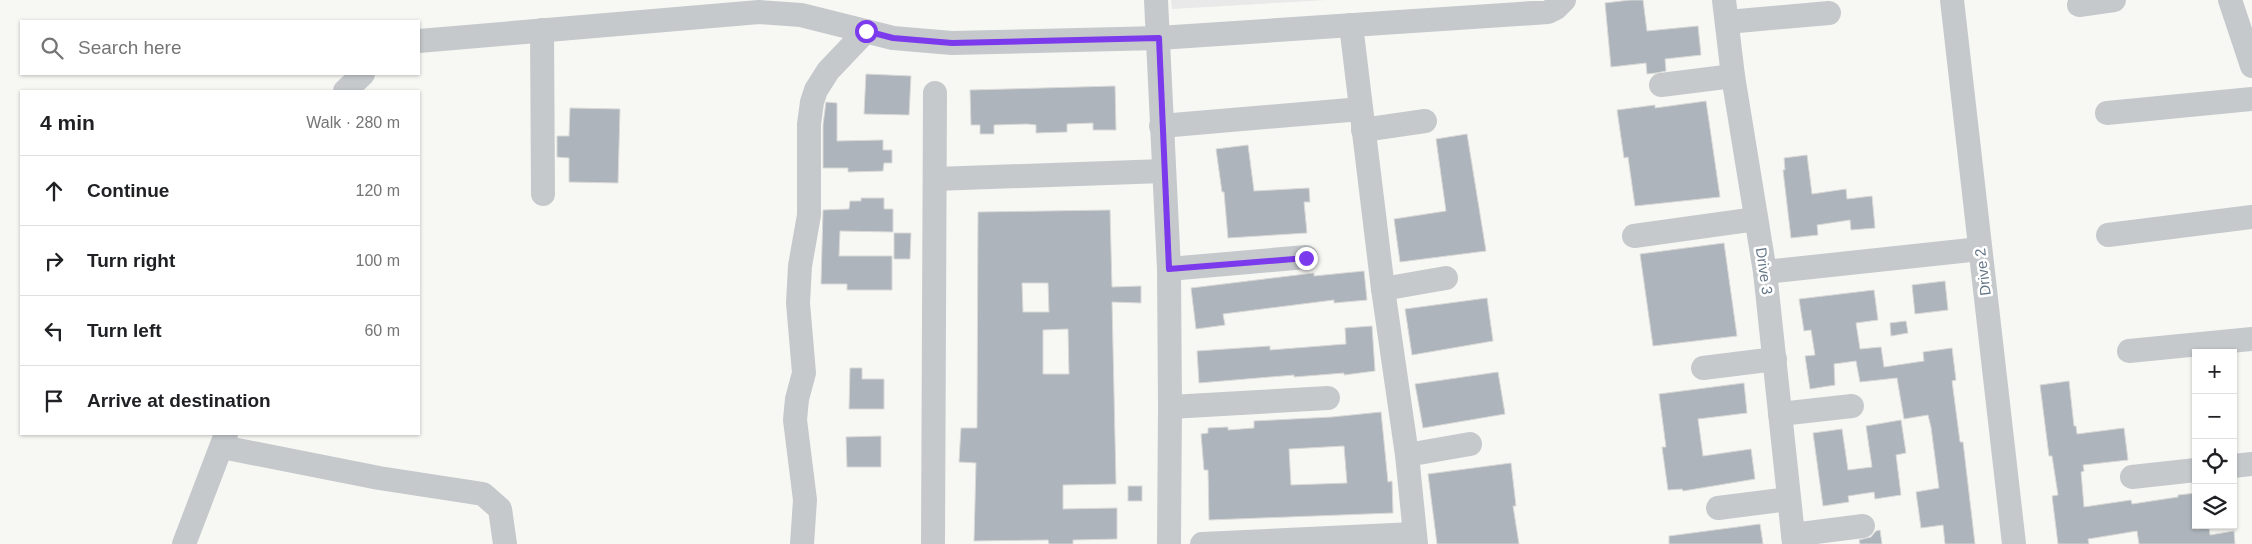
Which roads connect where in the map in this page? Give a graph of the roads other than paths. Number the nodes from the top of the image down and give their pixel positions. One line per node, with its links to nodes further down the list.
1 (1156, 0): 13 (street)
2 (1564, 0): 10 (street)
3 (1952, 0): 33 (street, Drive 2)
4 (2114, 0): 7 (street)
5 (2230, 0): 15 (street)
6 (745, 6): 11 (street); 12 (street)
7 (2079, 6)
8 (1725, 11): 9 (street); 17 (street, Drive 3)
9 (1829, 13)
10 (1351, 25): 13 (street); 23 (street)
11 (542, 30): 14 (street); 28 (street)
12 (866, 31): 13 (street); 61 (street)
13 (1159, 38): 25 (street)
14 (420, 41)
15 (2252, 66)
16 (362, 75): 19 (street)
17 (1733, 76): 18 (street); 30 (street, Drive 3)
18 (1661, 85)
19 (347, 90)
20 (935, 92): 27 (street)
21 (2252, 99): 22 (street)
22 (2106, 113)
23 (1362, 120): 24 (street); 25 (street); 38 (street)
24 (1425, 121)
25 (1161, 126): 26 (street)
26 (1164, 171): 27 (street); 35 (street)
27 (935, 179): 62 (street)
28 (543, 194)
29 (2252, 217): 31 (street)
30 (1756, 219): 32 (street); 36 (street, Drive 3)
31 (2108, 235)
32 (1634, 236)
33 (1980, 249): 36 (street); 65 (street, Drive 2)
34 (1306, 258): 35 (street)
35 (1169, 269): 45 (street)
36 (1765, 272): 41 (street, Drive 3)
37 (1446, 278): 38 (street)
38 (1383, 289): 49 (street)
39 (2252, 339): 40 (street)
40 (2129, 351)
41 (1775, 359): 42 (street); 46 (street, Drive 3)
42 (1703, 368)
43 (1328, 398): 45 (street)
44 (1852, 406): 46 (street)
45 (1170, 407): 63 (street)
46 (1780, 414): 54 (street, Drive 3)
47 (224, 440): 59 (street); 60 (street)
48 (1470, 444): 49 (street)
49 (1407, 455): 57 (street)
50 (2252, 464): 51 (street)
51 (2237, 466)
52 (2192, 470): 53 (street)
53 (2132, 477)
54 (1788, 499): 55 (street); 58 (street, Drive 3)
55 (1718, 508)
56 (1863, 526): 58 (street)
57 (1415, 539): 64 (street)
58 (1793, 540)
59 (184, 544)
60 (505, 544)
61 (802, 544)
62 (933, 544)
63 (1169, 544)
64 (1202, 544)
65 (2014, 544)

